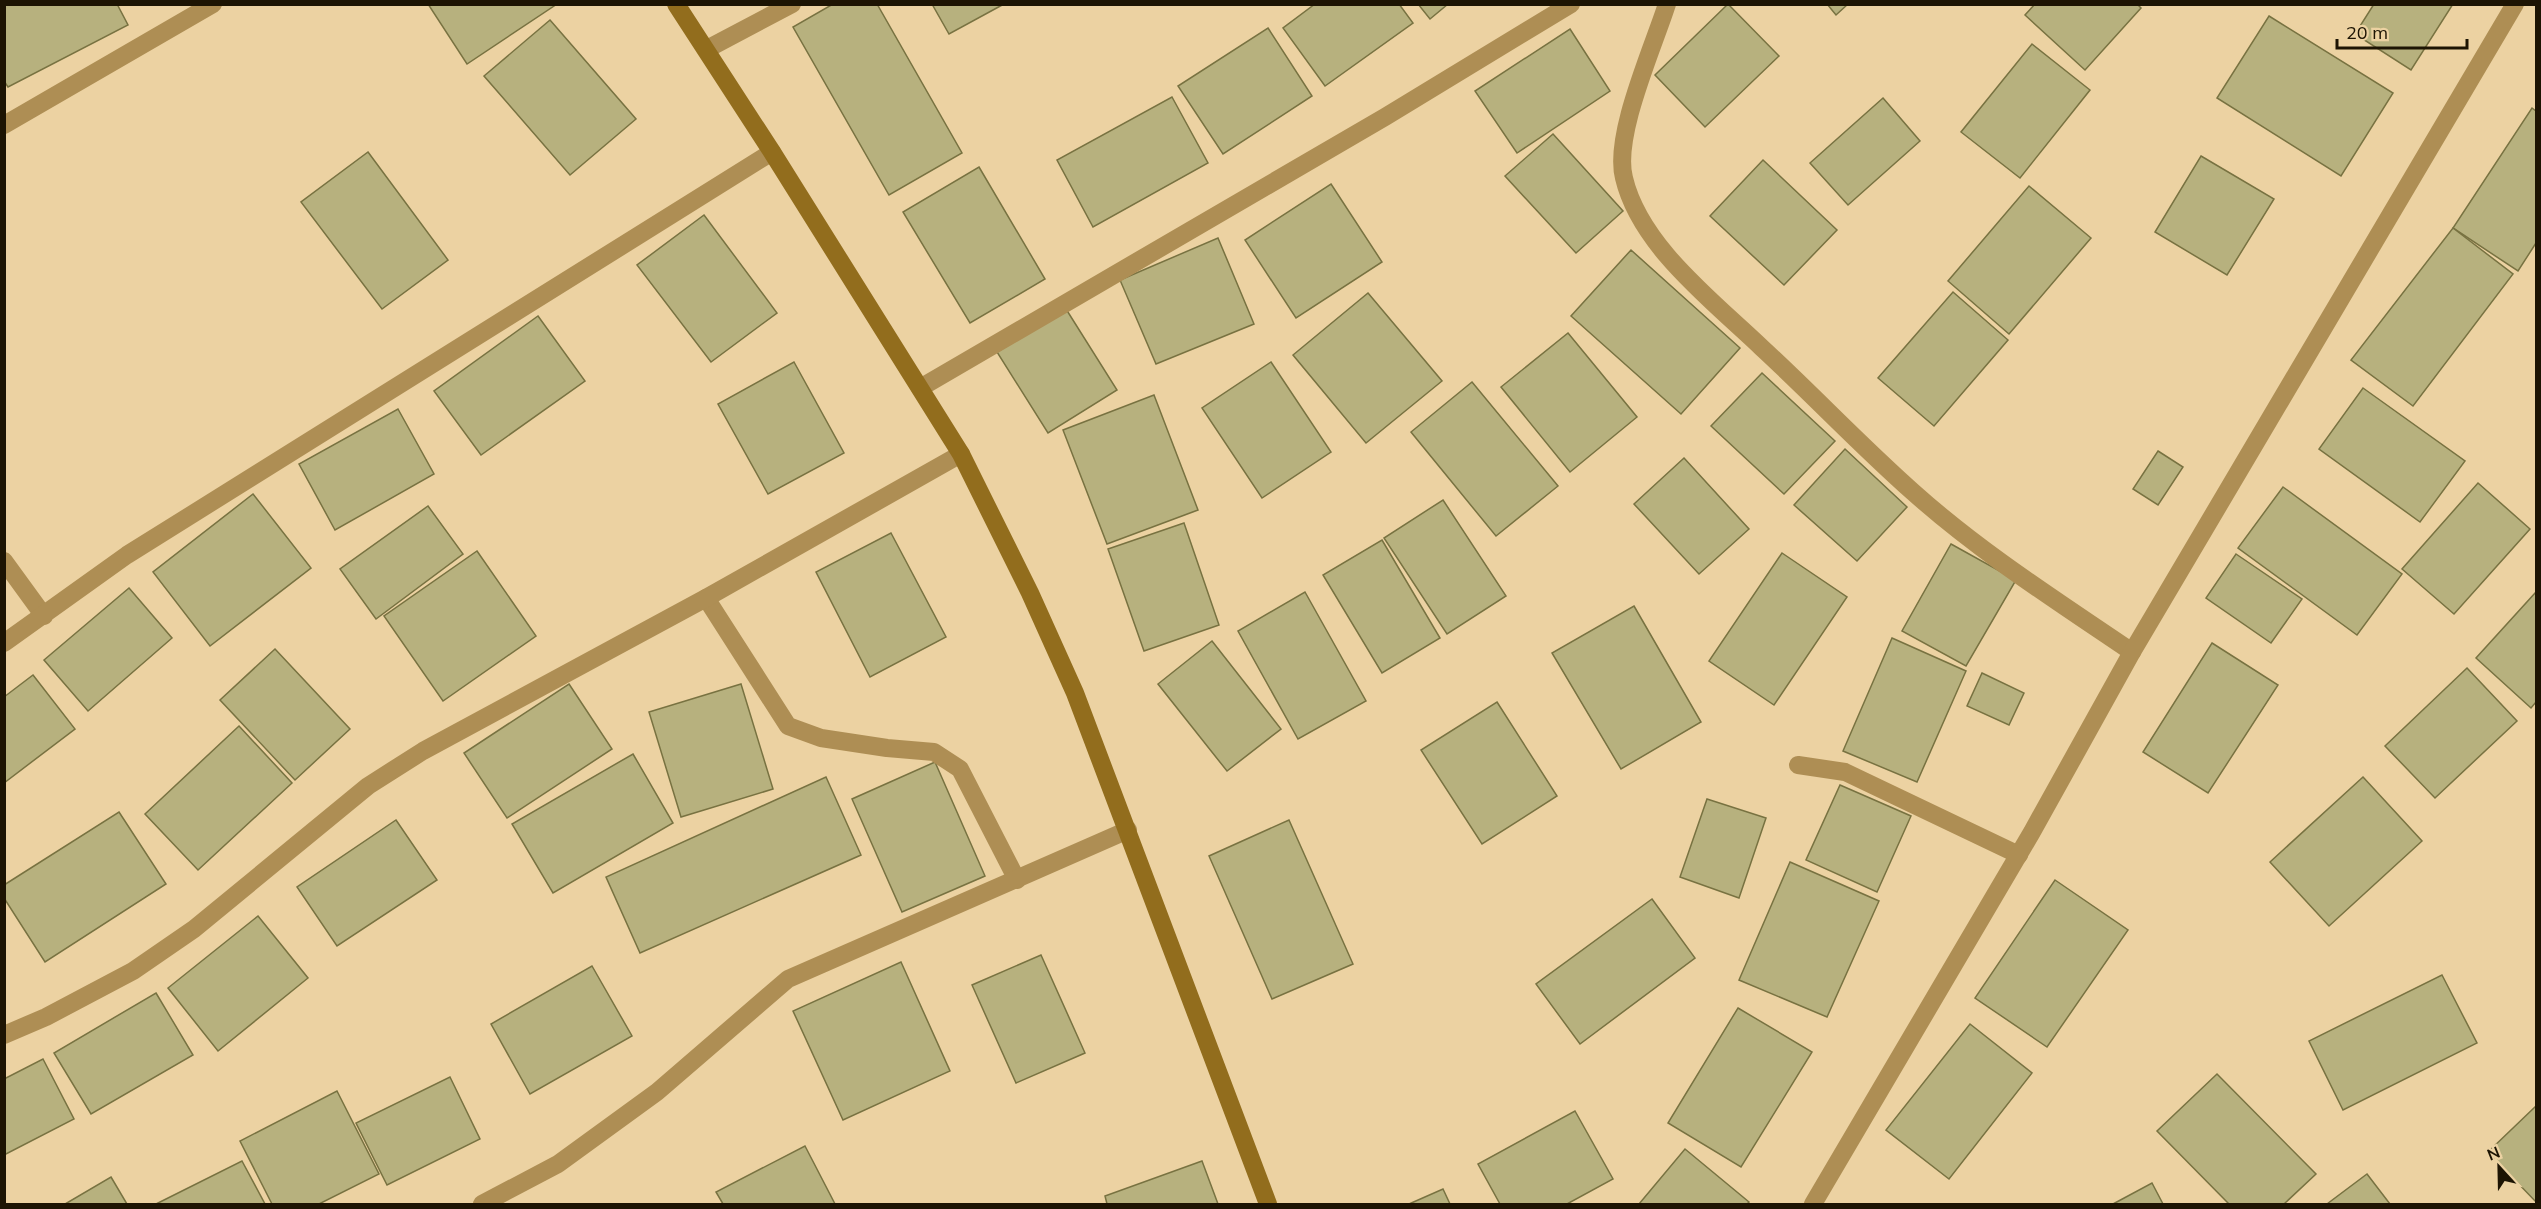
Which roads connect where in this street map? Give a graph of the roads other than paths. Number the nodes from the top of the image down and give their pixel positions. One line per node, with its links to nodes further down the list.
1 (213, 4): 8 (street)
2 (676, 4): 7 (street)
3 (792, 4): 7 (street)
4 (1571, 4): 10 (street)
5 (1667, 4): 16 (street)
6 (2515, 4): 16 (street)
7 (707, 49): 9 (street)
8 (4, 124)
9 (772, 152): 10 (street); 14 (street)
10 (920, 388): 11 (street)
11 (961, 454): 13 (street); 18 (street)
12 (4, 561): 14 (street)
13 (706, 598): 20 (street); 21 (street)
14 (44, 616): 15 (street)
15 (4, 643)
16 (2132, 652): 19 (street)
17 (1798, 765): 19 (street)
18 (1128, 830): 20 (street); 23 (street)
19 (2019, 855): 24 (street)
20 (1017, 880): 22 (street)
21 (4, 1035)
22 (482, 1204)
23 (1269, 1204)
24 (1813, 1204)

